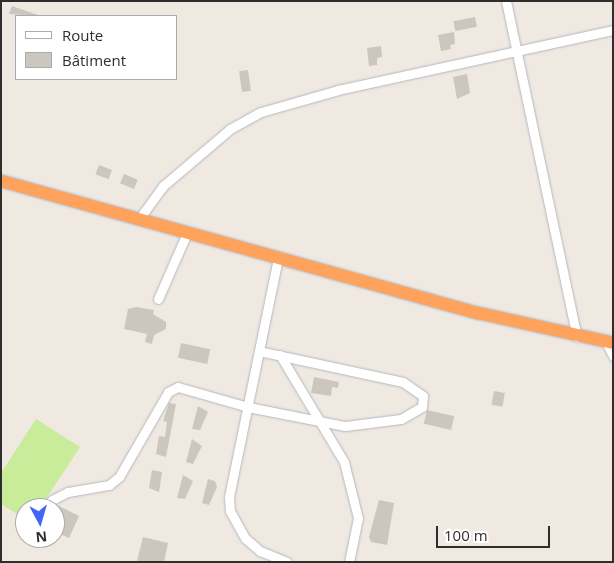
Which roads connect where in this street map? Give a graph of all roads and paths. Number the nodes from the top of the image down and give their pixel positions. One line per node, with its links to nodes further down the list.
1 (506, 1): 3 (street)
2 (613, 30): 3 (street)
3 (516, 49): 5 (street); 9 (street)
4 (1, 181): 5 (highway)
5 (139, 219): 6 (highway)
6 (187, 233): 7 (highway); 8 (street)
7 (278, 258): 9 (highway); 11 (street)
8 (158, 299)
9 (577, 337): 10 (highway)
10 (609, 342): 13 (street)
11 (259, 351): 12 (street); 14 (street)
12 (280, 355): 15 (street); 15 (street)
13 (613, 356)
14 (248, 407): 15 (street); 16 (street); 17 (street)
15 (322, 421): 18 (street)
16 (56, 498)
17 (287, 562)
18 (349, 562)

